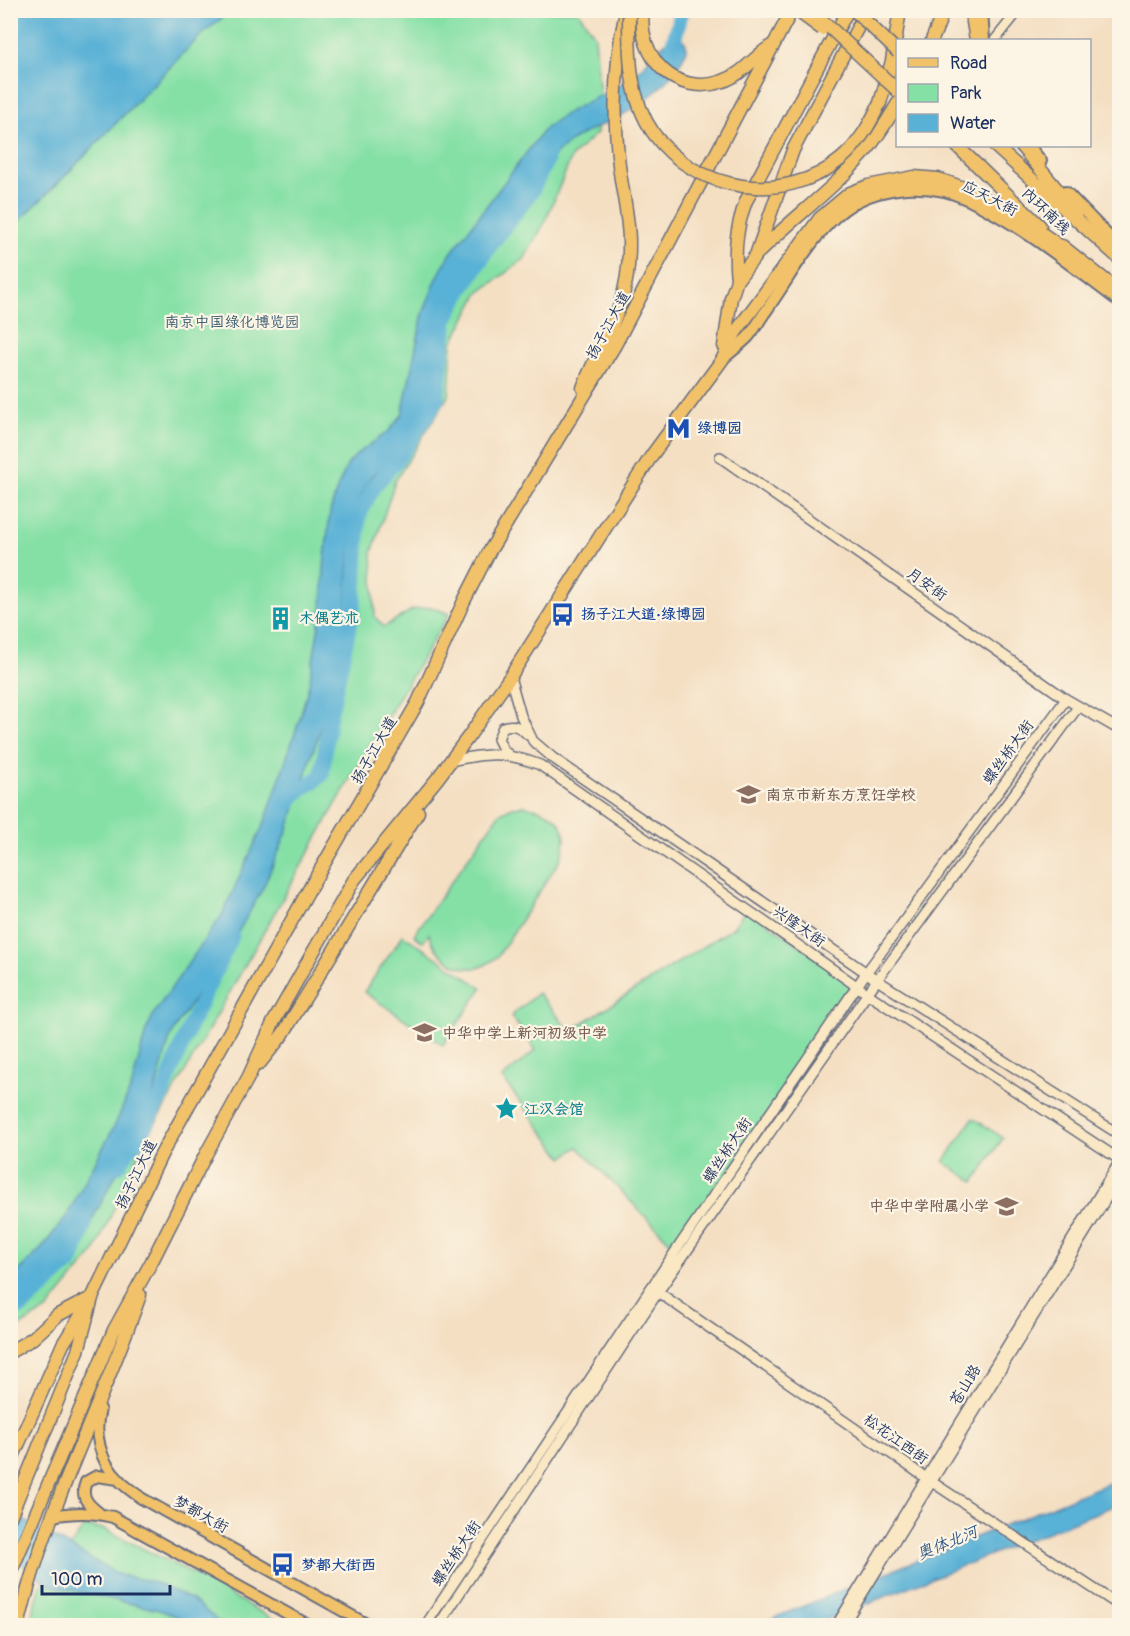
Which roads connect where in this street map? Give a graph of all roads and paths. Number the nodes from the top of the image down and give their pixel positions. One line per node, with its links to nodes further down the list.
1 (628, 10): 8 (highway, bridge); 34 (highway)
2 (643, 10): 17 (highway)
3 (794, 10): 17 (highway, 扬子江大道); 19 (highway, bridge)
4 (811, 10): 19 (highway, bridge)
5 (848, 10): 30 (highway)
6 (854, 10): 18 (highway, bridge)
7 (867, 10): 28 (highway)
8 (900, 10)
9 (944, 10): 13 (highway)
10 (971, 10): 14 (highway)
11 (982, 10): 15 (main road)
12 (1019, 10): 16 (street)
13 (932, 39)
14 (976, 39)
15 (984, 39)
16 (996, 39)
17 (774, 43): 34 (highway, 扬子江大道)
18 (896, 51)
19 (860, 57): 20 (highway, bridge)
20 (896, 90)
21 (896, 105): 28 (highway)
22 (958, 147): 27 (highway, 内环南线)
23 (996, 147): 26 (highway, 内环南线)
24 (1021, 147): 26 (highway)
25 (1030, 147): 26 (main road)
26 (1114, 249): 29 (highway, 内环南线)
27 (1066, 251): 31 (highway, 内环南线); 33 (highway)
28 (756, 255): 30 (highway)
29 (1119, 259)
30 (737, 280): 33 (highway)
31 (1119, 292)
32 (1119, 302): 33 (main road, 应天大街)
33 (722, 360): 36 (highway)
34 (572, 416): 54 (highway, 扬子江大道)
35 (720, 457): 37 (street, 月安街)
36 (510, 677): 40 (street, 兴隆大街); 42 (highway)
37 (1066, 699): 38 (street, 月安街); 44 (street, 螺丝桥大街)
38 (1078, 707): 39 (street, 月安街); 45 (street, 螺丝桥大街)
39 (1119, 730)
40 (533, 741): 41 (street); 44 (street, 兴隆大街)
41 (511, 755): 42 (street, 兴隆大街); 46 (street, 兴隆大街)
42 (450, 761): 43 (highway)
43 (437, 779): 48 (highway); 48 (highway)
44 (866, 973): 45 (street, 兴隆大街); 46 (street, 螺丝桥大街)
45 (877, 980): 47 (street, 螺丝桥大街); 49 (street, 兴隆大街)
46 (857, 986): 47 (street, 兴隆大街); 69 (street, 螺丝桥大街)
47 (868, 994): 50 (street, 兴隆大街); 53 (street, 螺丝桥大街)
48 (249, 1076): 52 (highway)
49 (1119, 1135)
50 (1119, 1161): 59 (street, 苍山路)
51 (1119, 1176): 59 (street, 苍山路)
52 (152, 1261): 56 (highway); 63 (highway)
53 (658, 1292): 59 (street, 松花江西街); 70 (street, 螺丝桥大街)
54 (92, 1298): 55 (highway); 57 (highway); 61 (highway, 扬子江大道)
55 (10, 1352)
56 (110, 1373): 58 (main road, 梦都大街); 62 (highway)
57 (10, 1463)
58 (118, 1479): 60 (main road); 68 (main road, 梦都大街)
59 (929, 1480): 64 (street, 松花江西街); 65 (street, 苍山路)
60 (101, 1514): 62 (main road); 67 (main road)
61 (10, 1517)
62 (51, 1521): 66 (highway)
63 (11, 1572)
64 (1119, 1606)
65 (848, 1613): 71 (street, 苍山路); 72 (street, 苍山路)
66 (18, 1626)
67 (310, 1626)
68 (370, 1626)
69 (425, 1626)
70 (438, 1626)
71 (836, 1626)
72 (843, 1626)

